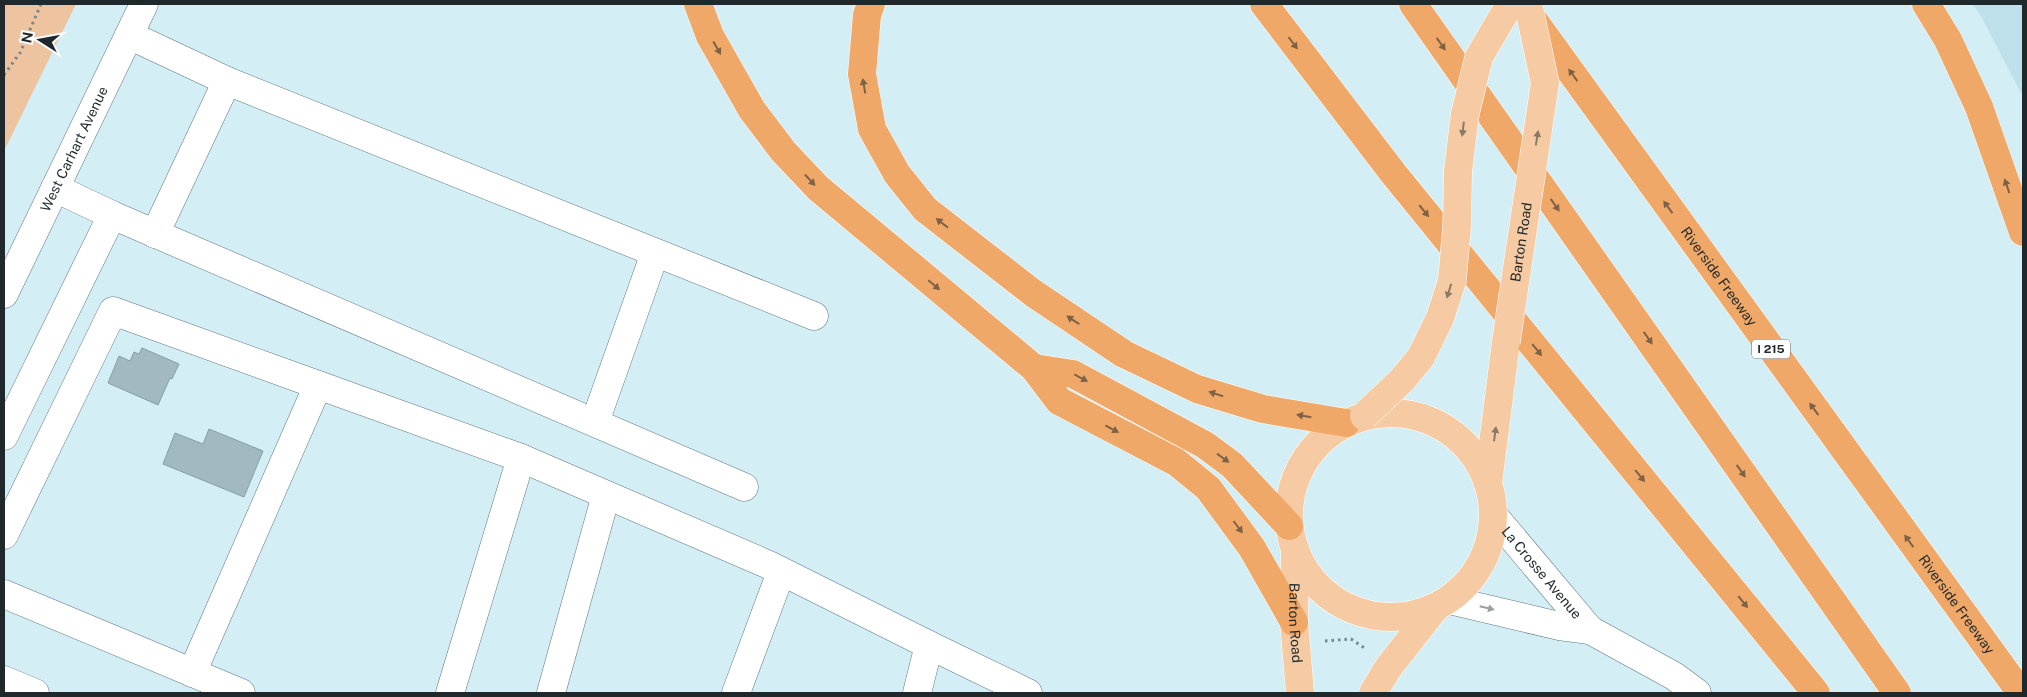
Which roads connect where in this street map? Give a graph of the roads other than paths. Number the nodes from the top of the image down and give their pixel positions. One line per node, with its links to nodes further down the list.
1 (144, 4): 10 (street, West Carhart Avenue)
2 (698, 4): 19 (highway, one-way to 19)
3 (871, 4): 21 (highway, one-way to 3)
4 (1264, 4): 50 (highway, one-way to 50)
5 (1413, 4): 51 (highway, one-way to 51)
6 (1510, 4): 21 (main road, one-way to 21, bridge)
7 (1522, 4): 52 (highway, Riverside Freeway / I 215, one-way to 7)
8 (1528, 4): 25 (main road, Barton Road, one-way to 8, bridge)
9 (1926, 4): 14 (highway, one-way to 9)
10 (129, 35): 11 (street); 12 (street, West Carhart Avenue)
11 (226, 81): 15 (street); 16 (street)
12 (55, 188): 13 (street); 17 (street, West Carhart Avenue)
13 (112, 215): 15 (street); 23 (street)
14 (2023, 232)
15 (155, 234): 22 (street)
16 (655, 254): 18 (street); 22 (street)
17 (4, 294)
18 (814, 316)
19 (1034, 368): 29 (highway, one-way to 29); 35 (highway, one-way to 35)
20 (318, 385): 24 (street); 30 (street); 38 (street)
21 (1355, 420): 25 (main road); 29 (main road)
22 (595, 422): 26 (street)
23 (4, 436)
24 (521, 458): 27 (street); 42 (street)
25 (1488, 483): 28 (main road)
26 (744, 487)
27 (606, 495): 32 (street); 43 (street)
28 (1494, 516): 34 (main road); 36 (street, La Crosse Avenue)
29 (1289, 526): 31 (main road)
30 (4, 535)
31 (1296, 552): 34 (main road); 35 (main road, Barton Road)
32 (781, 572): 37 (street); 44 (street)
33 (4, 594): 38 (street)
34 (1442, 604): 36 (street, La Crosse Avenue, one-way to 36); 48 (main road)
35 (1294, 622): 47 (main road, Barton Road)
36 (1590, 630): 49 (street, La Crosse Avenue)
37 (929, 646): 45 (street); 46 (street)
38 (192, 673): 41 (street)
39 (4, 680): 40 (street)
40 (35, 693)
41 (241, 693)
42 (450, 693)
43 (551, 693)
44 (736, 693)
45 (916, 693)
46 (1028, 693)
47 (1300, 693)
48 (1373, 693)
49 (1697, 693)
50 (1816, 693)
51 (1897, 693)
52 (2021, 693)

